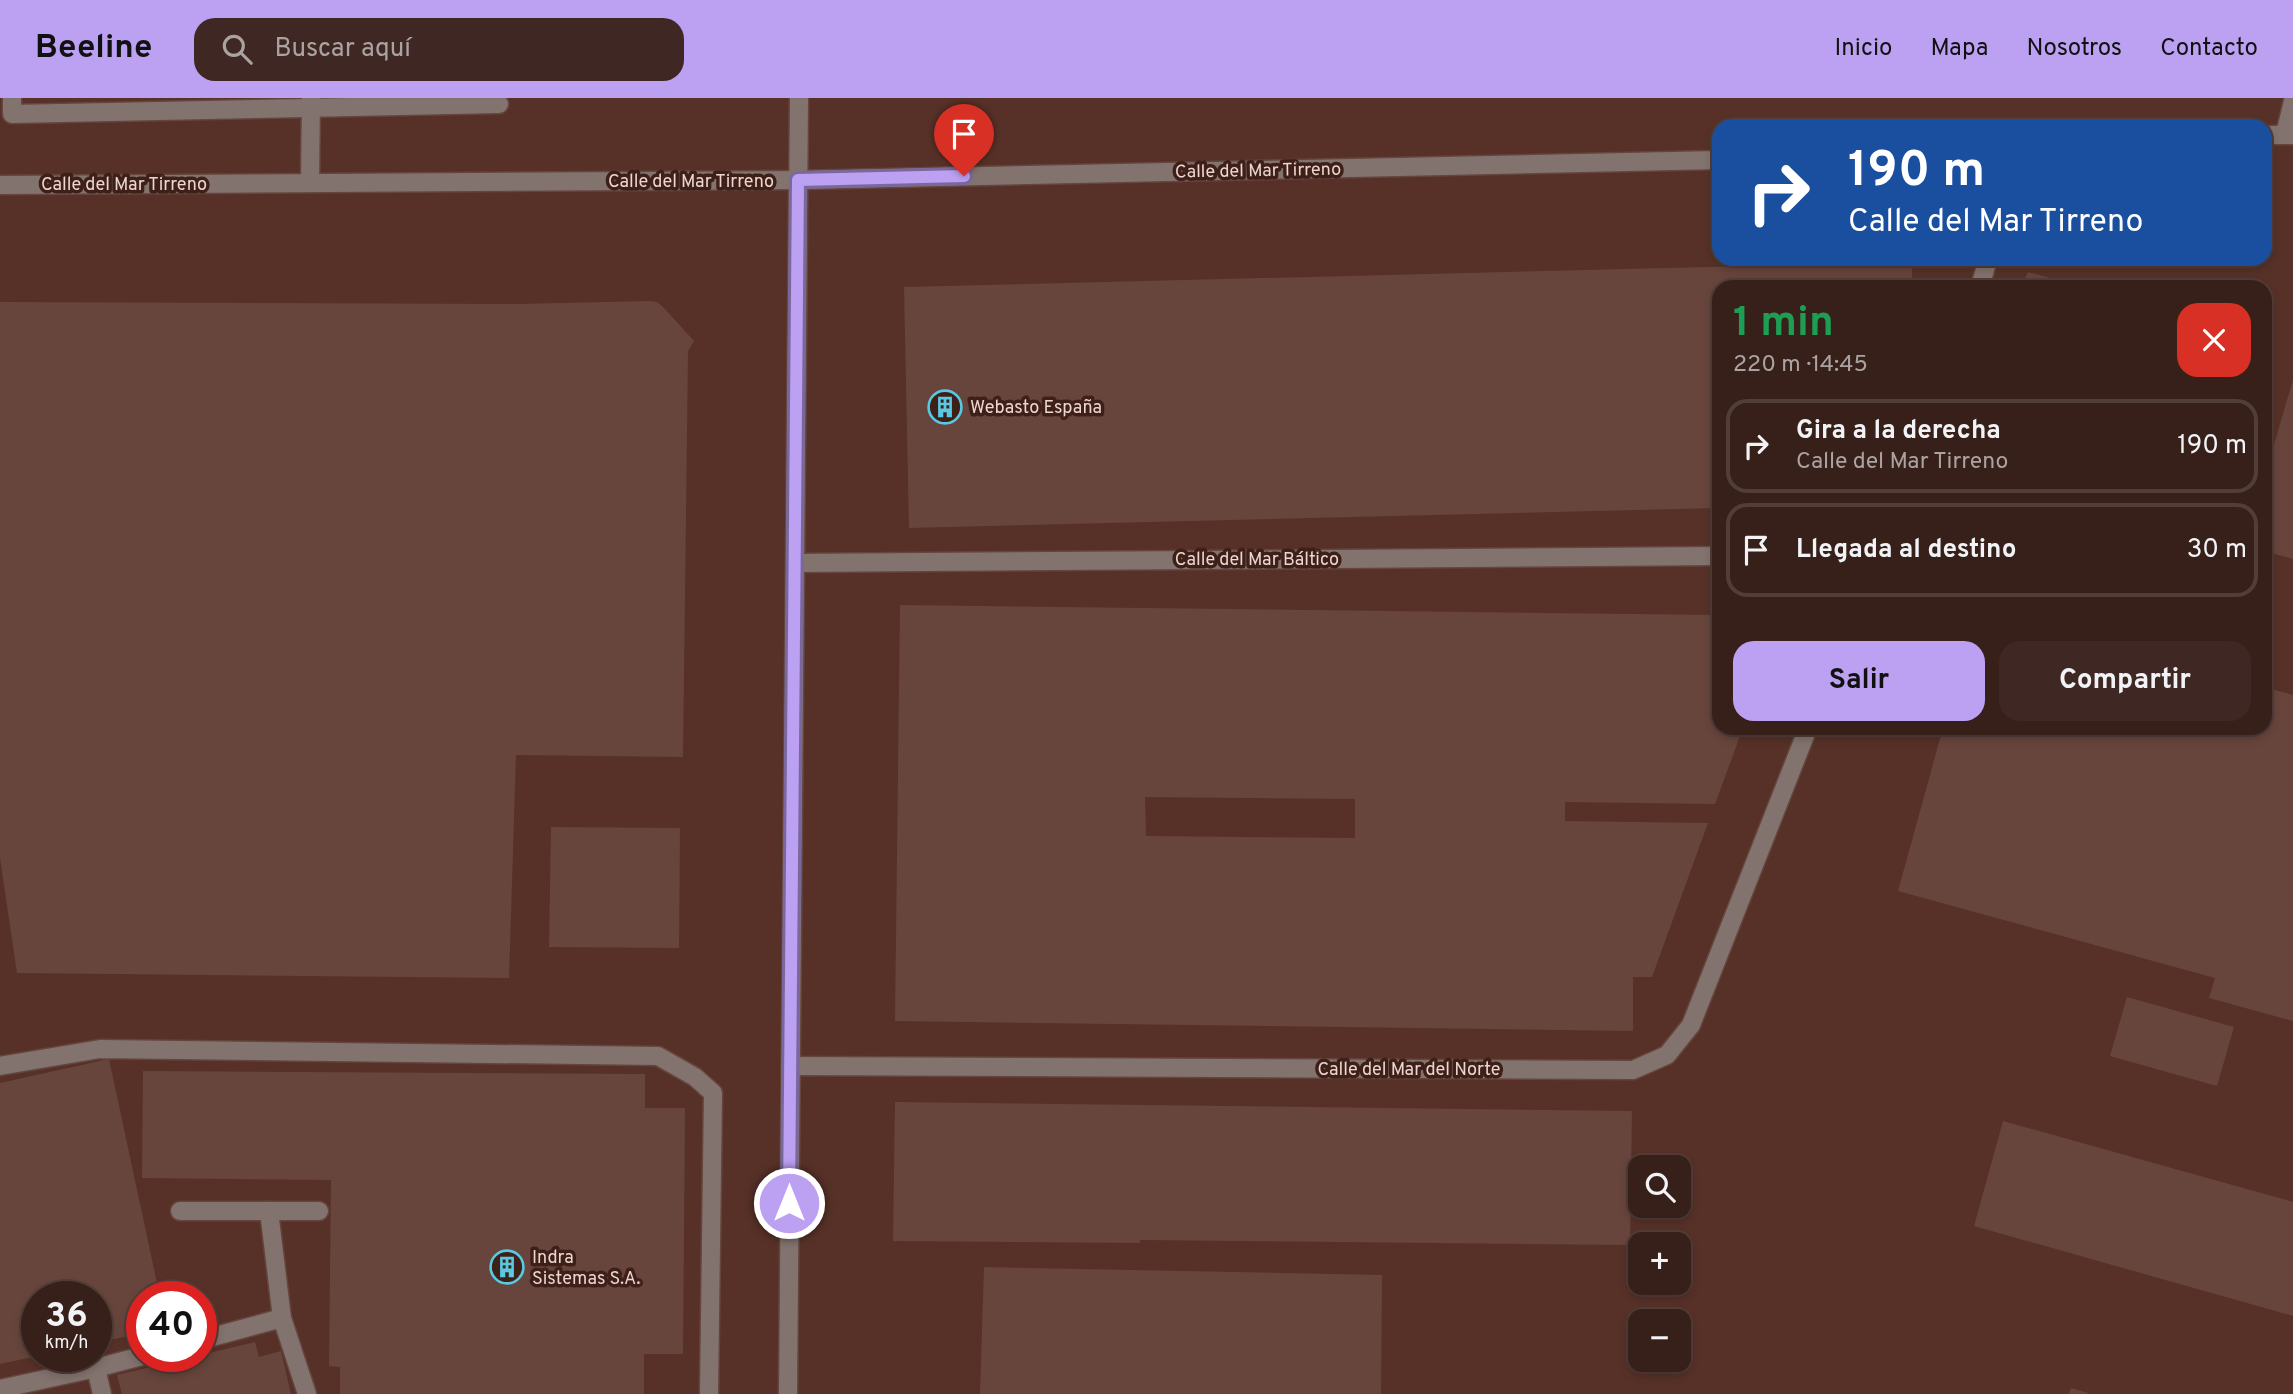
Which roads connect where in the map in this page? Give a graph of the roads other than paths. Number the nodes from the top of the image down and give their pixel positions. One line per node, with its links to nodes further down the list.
1 (12, 98): 5 (street)
2 (799, 98): 9 (street)
3 (2293, 101): 7 (street)
4 (401, 102): 5 (street); 6 (street)
5 (311, 103): 10 (street)
6 (499, 104)
7 (2289, 134)
8 (1712, 160): 9 (street, Calle del Mar Tirreno)
9 (798, 180): 10 (street, Calle del Mar Tirreno); 13 (street)
10 (310, 183): 11 (street, Calle del Mar Tirreno)
11 (0, 185)
12 (1712, 556): 13 (street, Calle del Mar Báltico)
13 (795, 563): 16 (street)
14 (1805, 735): 16 (street, Calle del Mar del Norte)
15 (0, 1066): 28 (street)
16 (791, 1066): 29 (street)
17 (180, 1211): 18 (street)
18 (269, 1211): 19 (street); 20 (street)
19 (319, 1211)
20 (282, 1318): 21 (street); 27 (street)
21 (217, 1336)
22 (83, 1372): 24 (street)
23 (97, 1372): 26 (street)
24 (31, 1388): 25 (street)
25 (0, 1389)
26 (102, 1394)
27 (307, 1394)
28 (709, 1394)
29 (788, 1394)

